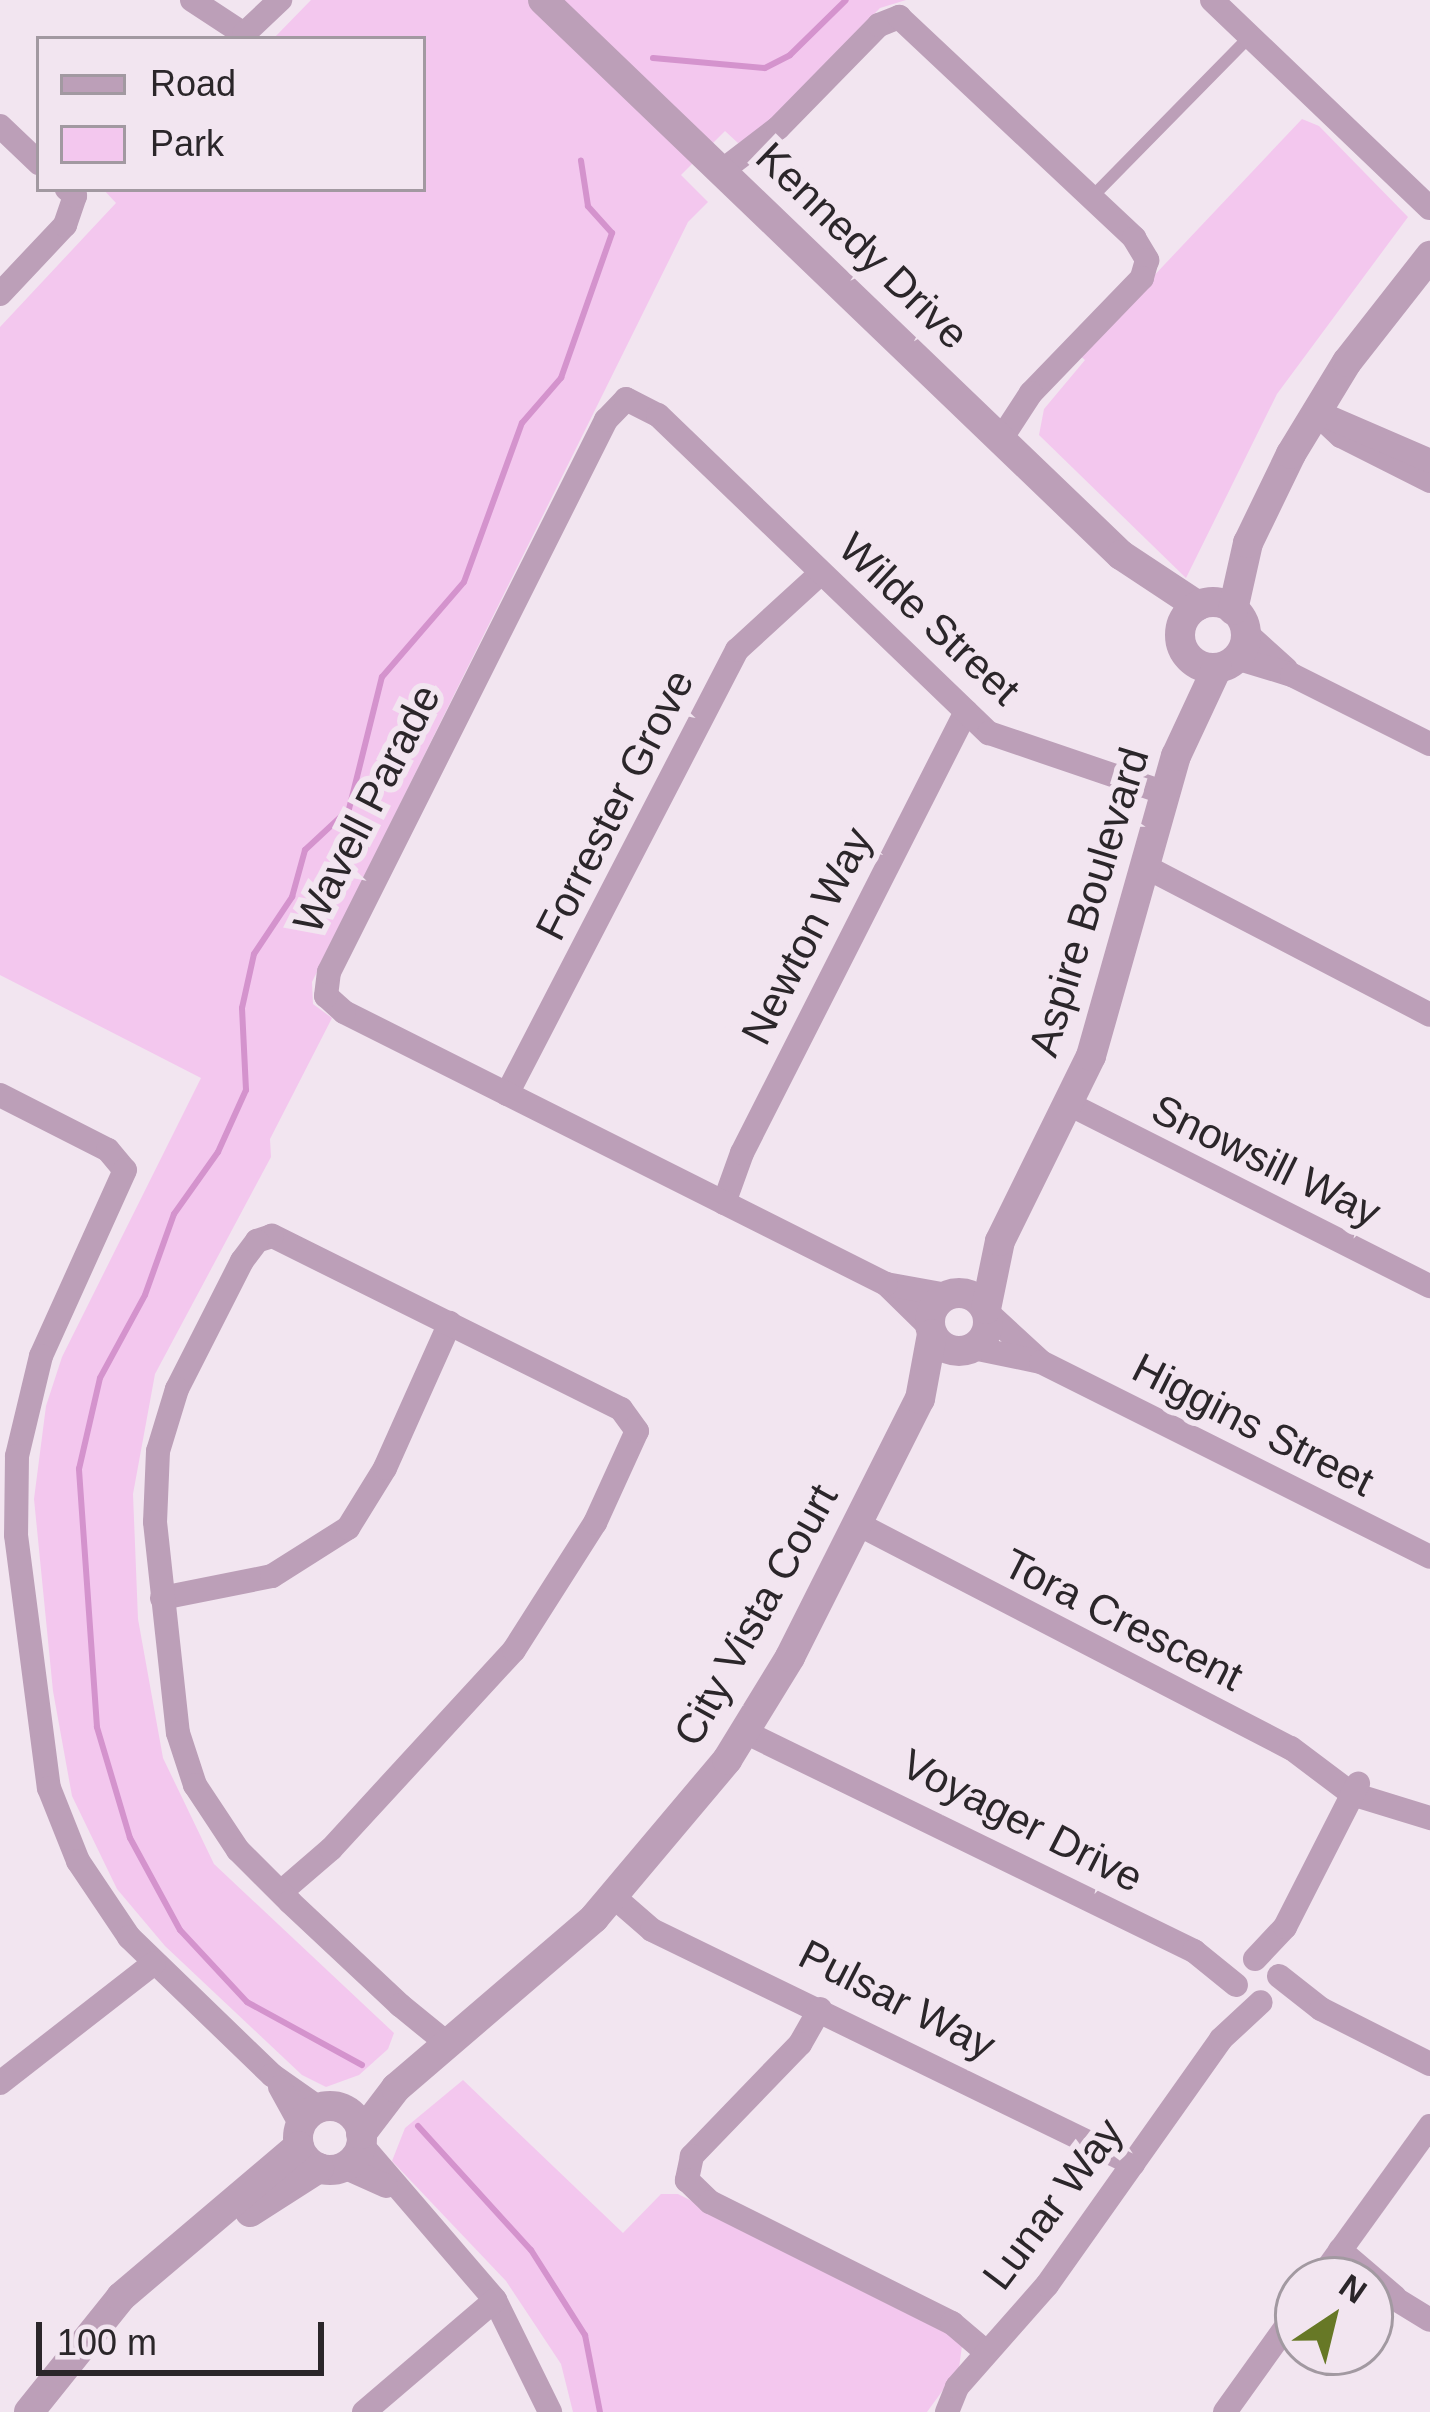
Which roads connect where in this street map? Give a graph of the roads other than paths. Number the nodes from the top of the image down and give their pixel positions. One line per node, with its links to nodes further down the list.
1 (192, 0): 2 (street)
2 (280, 0)
3 (543, 0): 8 (street, Kennedy Drive)
4 (1212, 0): 5 (street)
5 (1250, 37): 10 (lane); 11 (street)
6 (0, 126): 7 (street)
7 (36, 160)
8 (730, 177): 10 (street); 16 (street, Kennedy Drive)
9 (70, 192): 14 (street)
10 (1092, 197): 16 (street)
11 (1420, 201): 12 (street)
12 (1430, 224)
13 (1430, 256): 15 (street, Aspire Boulevard)
14 (0, 294)
15 (1315, 412): 17 (street); 19 (street); 22 (street, Aspire Boulevard)
16 (993, 431): 20 (street, Kennedy Drive)
17 (1430, 461)
18 (716, 472): 21 (street, Wilde Street); 31 (street, Wavell Parade)
19 (1430, 481)
20 (1120, 555): 22 (street, Kennedy Drive); 23 (street, Kennedy Drive)
21 (816, 568): 25 (street, Wilde Street); 31 (street, Forrester Grove)
22 (1223, 630): 23 (street); 23 (street); 24 (street, Aspire Boulevard); 26 (street)
23 (1183, 645): 24 (street, Aspire Boulevard)
24 (1190, 714): 27 (street, Aspire Boulevard)
25 (972, 718): 27 (street, Wilde Street); 33 (street, Newton Way)
26 (1430, 744)
27 (1167, 786): 28 (street, Aspire Boulevard)
28 (1143, 876): 29 (street); 32 (street, Aspire Boulevard)
29 (1430, 1015)
30 (0, 1095): 52 (street)
31 (513, 1097): 33 (street, Wavell Parade)
32 (1069, 1105): 34 (street, Aspire Boulevard); 36 (street, Snowsill Way)
33 (719, 1200): 35 (street, Wavell Parade)
34 (1000, 1241): 37 (street, Aspire Boulevard); 38 (street, Aspire Boulevard)
35 (886, 1284): 37 (street, Wavell Parade); 40 (street, Wavell Parade)
36 (1430, 1286)
37 (950, 1294): 38 (street); 40 (street)
38 (987, 1311): 41 (street); 42 (street, Higgins Street)
39 (456, 1326): 46 (street); 46 (street); 51 (street)
40 (931, 1331): 41 (street); 43 (street)
41 (970, 1349): 42 (street, Higgins Street); 43 (street)
42 (1041, 1362): 45 (street, Higgins Street)
43 (920, 1400): 44 (street, City Vista Court)
44 (855, 1530): 47 (street, City Vista Court); 48 (street, Tora Crescent)
45 (1430, 1557)
46 (161, 1590): 51 (street)
47 (750, 1725): 50 (street, City Vista Court); 53 (street, Voyager Drive)
48 (1354, 1790): 49 (street, Tora Crescent); 53 (street, Lunar Way)
49 (1426, 1816)
50 (618, 1892): 54 (street, Pulsar Way); 55 (street)
51 (286, 1897): 55 (street)
52 (148, 1958): 57 (street); 59 (street)
53 (1258, 1981): 56 (street, Voyager Drive); 60 (street, Lunar Way)
54 (814, 2005): 60 (street, Pulsar Way); 66 (street)
55 (443, 2051): 59 (street)
56 (1430, 2063)
57 (0, 2083)
58 (1428, 2127): 61 (street)
59 (331, 2138): 63 (street); 67 (street); 68 (street)
60 (1129, 2170): 66 (street, Lunar Way)
61 (1336, 2256)
62 (1395, 2297): 64 (street)
63 (500, 2307): 69 (street); 70 (street)
64 (1430, 2320)
65 (1274, 2344): 72 (street)
66 (986, 2352): 71 (street, Lunar Way)
67 (29, 2412)
68 (53, 2412)
69 (364, 2412)
70 (550, 2412)
71 (947, 2412)
72 (1226, 2412)

